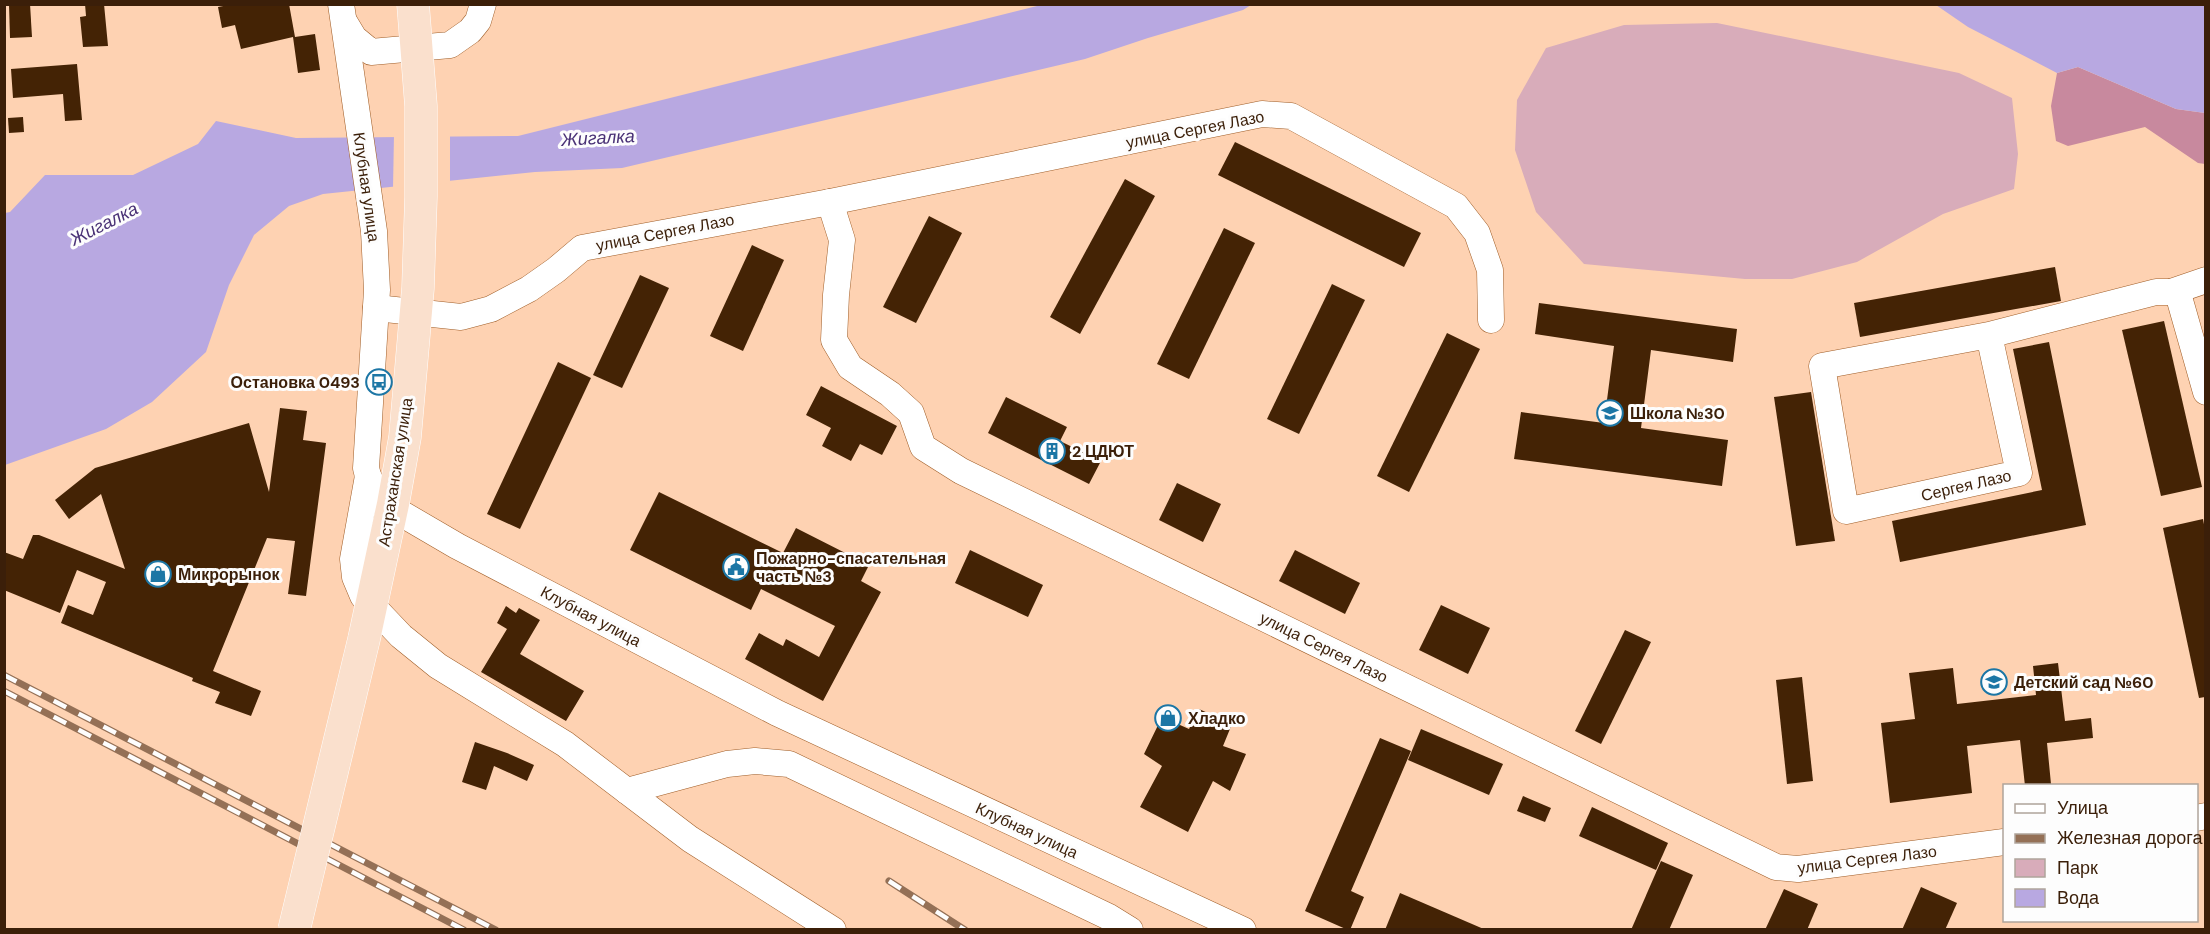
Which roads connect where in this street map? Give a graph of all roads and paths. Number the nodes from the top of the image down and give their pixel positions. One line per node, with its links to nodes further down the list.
1 (413, 4): 16 (main road, Астраханская улица, bridge)
2 (483, 4): 4 (street)
3 (343, 14): 4 (street); 5 (street, Клубная улица)
4 (371, 52): 5 (street)
5 (357, 112): 9 (street, Клубная улица)
6 (830, 202): 9 (street, улица Сергея Лазо); 10 (street, улица Сергея Лазо); 15 (street, улица Сергея Лазо)
7 (2205, 280): 8 (street)
8 (2171, 292): 11 (street); 12 (street)
9 (376, 308): 13 (street, Клубная улица)
10 (1491, 320)
11 (1989, 335): 11 (street, Сергея Лазо)
12 (2205, 392)
13 (368, 476): 14 (street); 19 (street, Клубная улица)
14 (627, 791): 17 (street); 18 (street)
15 (2003, 842)
16 (294, 930)
17 (833, 930)
18 (1130, 930)
19 (1243, 930)

